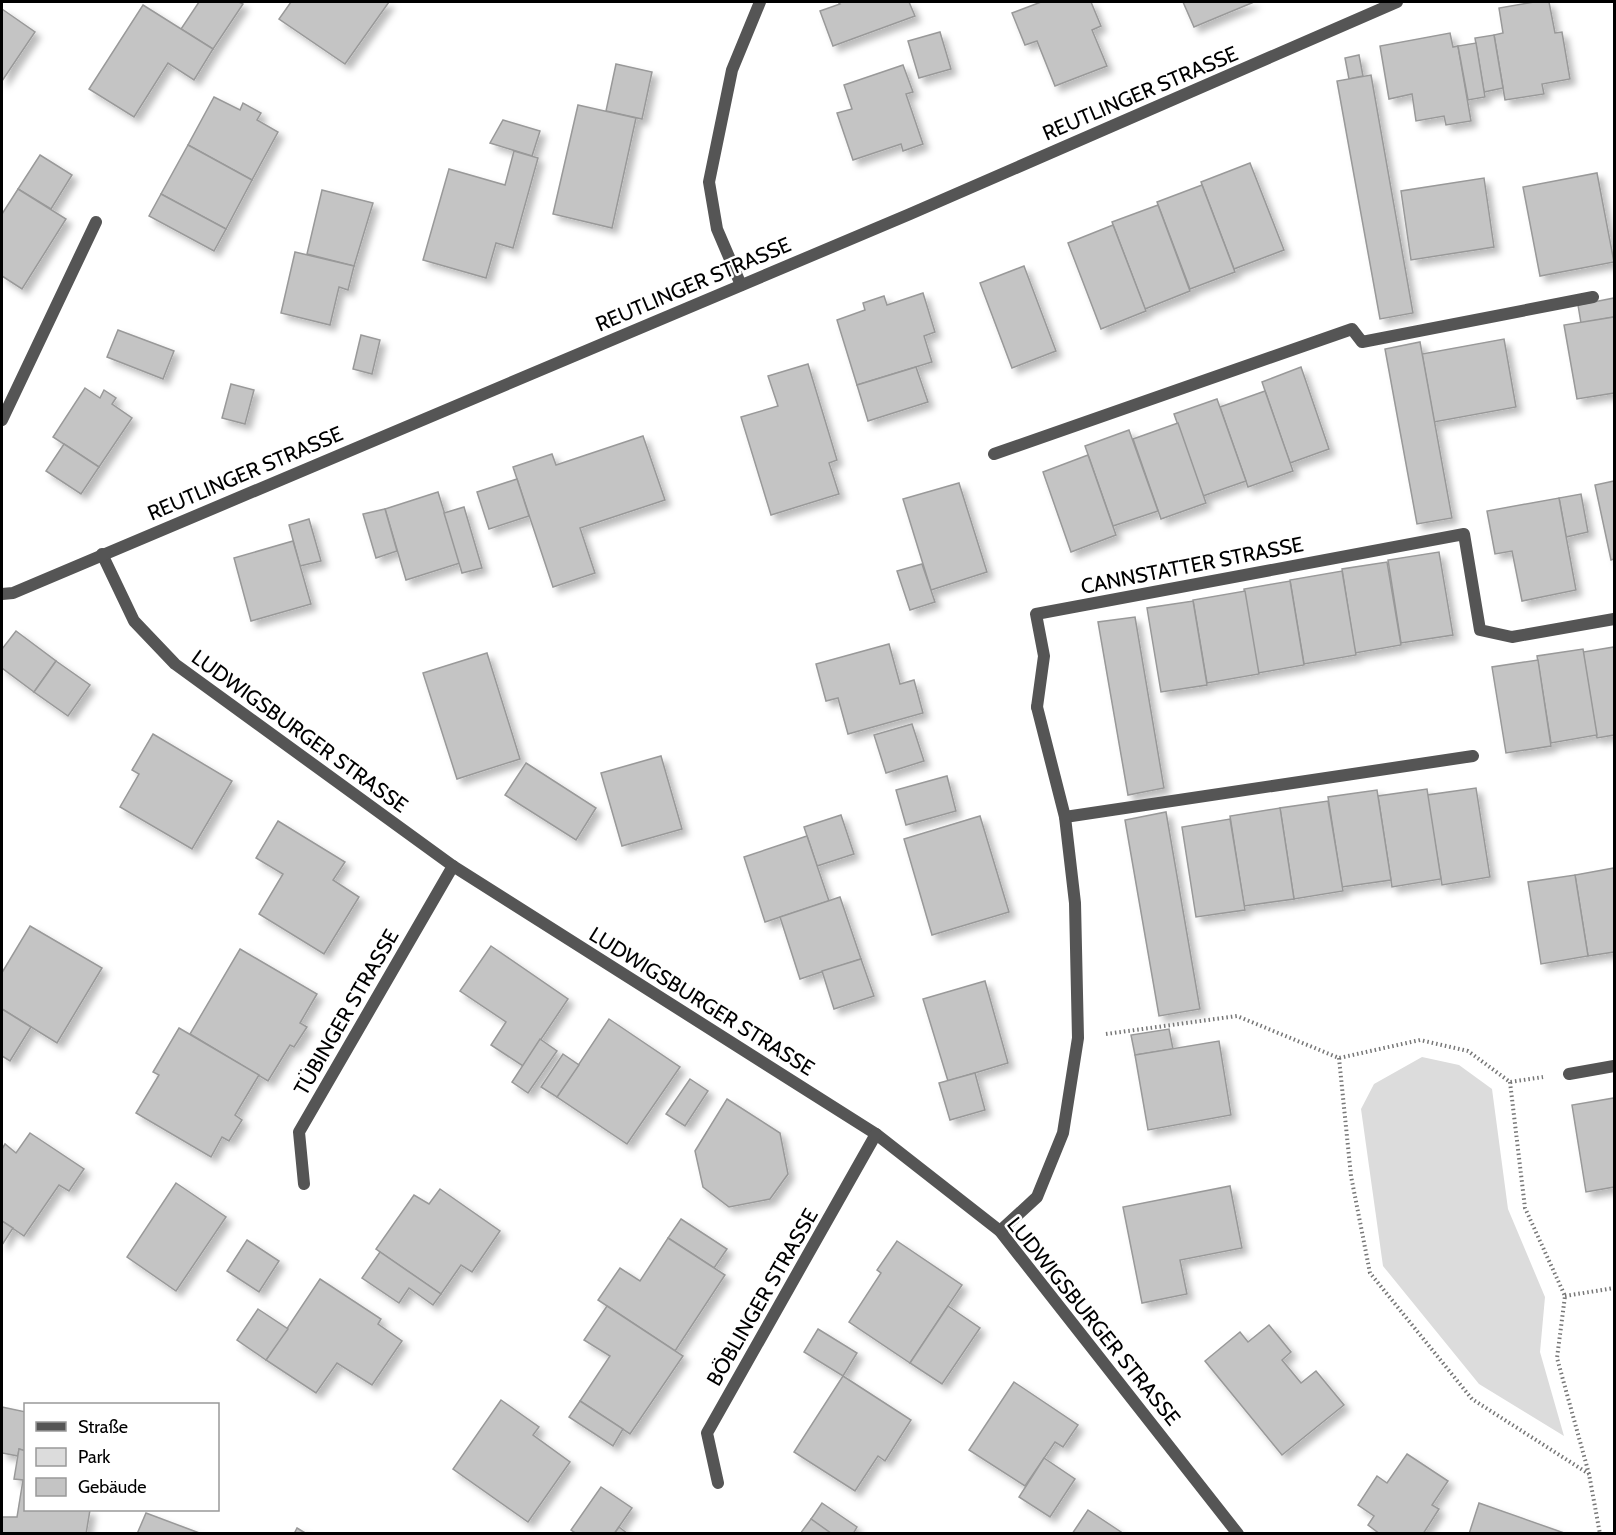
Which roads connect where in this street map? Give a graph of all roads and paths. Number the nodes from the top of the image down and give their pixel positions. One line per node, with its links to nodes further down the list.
1 (760, 2): 4 (street)
2 (1397, 2): 4 (street, REUTLINGER STRASSE)
3 (96, 222): 6 (street)
4 (741, 285): 8 (street, REUTLINGER STRASSE)
5 (1593, 297): 7 (street)
6 (2, 420)
7 (994, 454)
8 (102, 554): 9 (street, REUTLINGER STRASSE); 13 (street, LUDWIGSBURGER STRASSE)
9 (2, 594)
10 (1614, 619): 12 (street, CANNSTATTER STRASSE)
11 (1473, 756): 12 (street)
12 (1065, 817): 14 (street, CANNSTATTER STRASSE)
13 (453, 866): 19 (street, LUDWIGSBURGER STRASSE); 20 (street, TÜBINGER STRASSE)
14 (1078, 1038): 15 (path); 21 (street, CANNSTATTER STRASSE)
15 (1339, 1059): 18 (path); 24 (path)
16 (1614, 1066): 17 (street)
17 (1569, 1074): 18 (path)
18 (1510, 1082): 23 (path)
19 (876, 1134): 21 (street, LUDWIGSBURGER STRASSE); 25 (street, BÖBLINGER STRASSE)
20 (304, 1184)
21 (1000, 1231): 26 (street, LUDWIGSBURGER STRASSE)
22 (1614, 1288): 23 (path)
23 (1565, 1296): 24 (path)
24 (1589, 1474): 27 (path)
25 (718, 1483)
26 (1238, 1533)
27 (1600, 1533)

